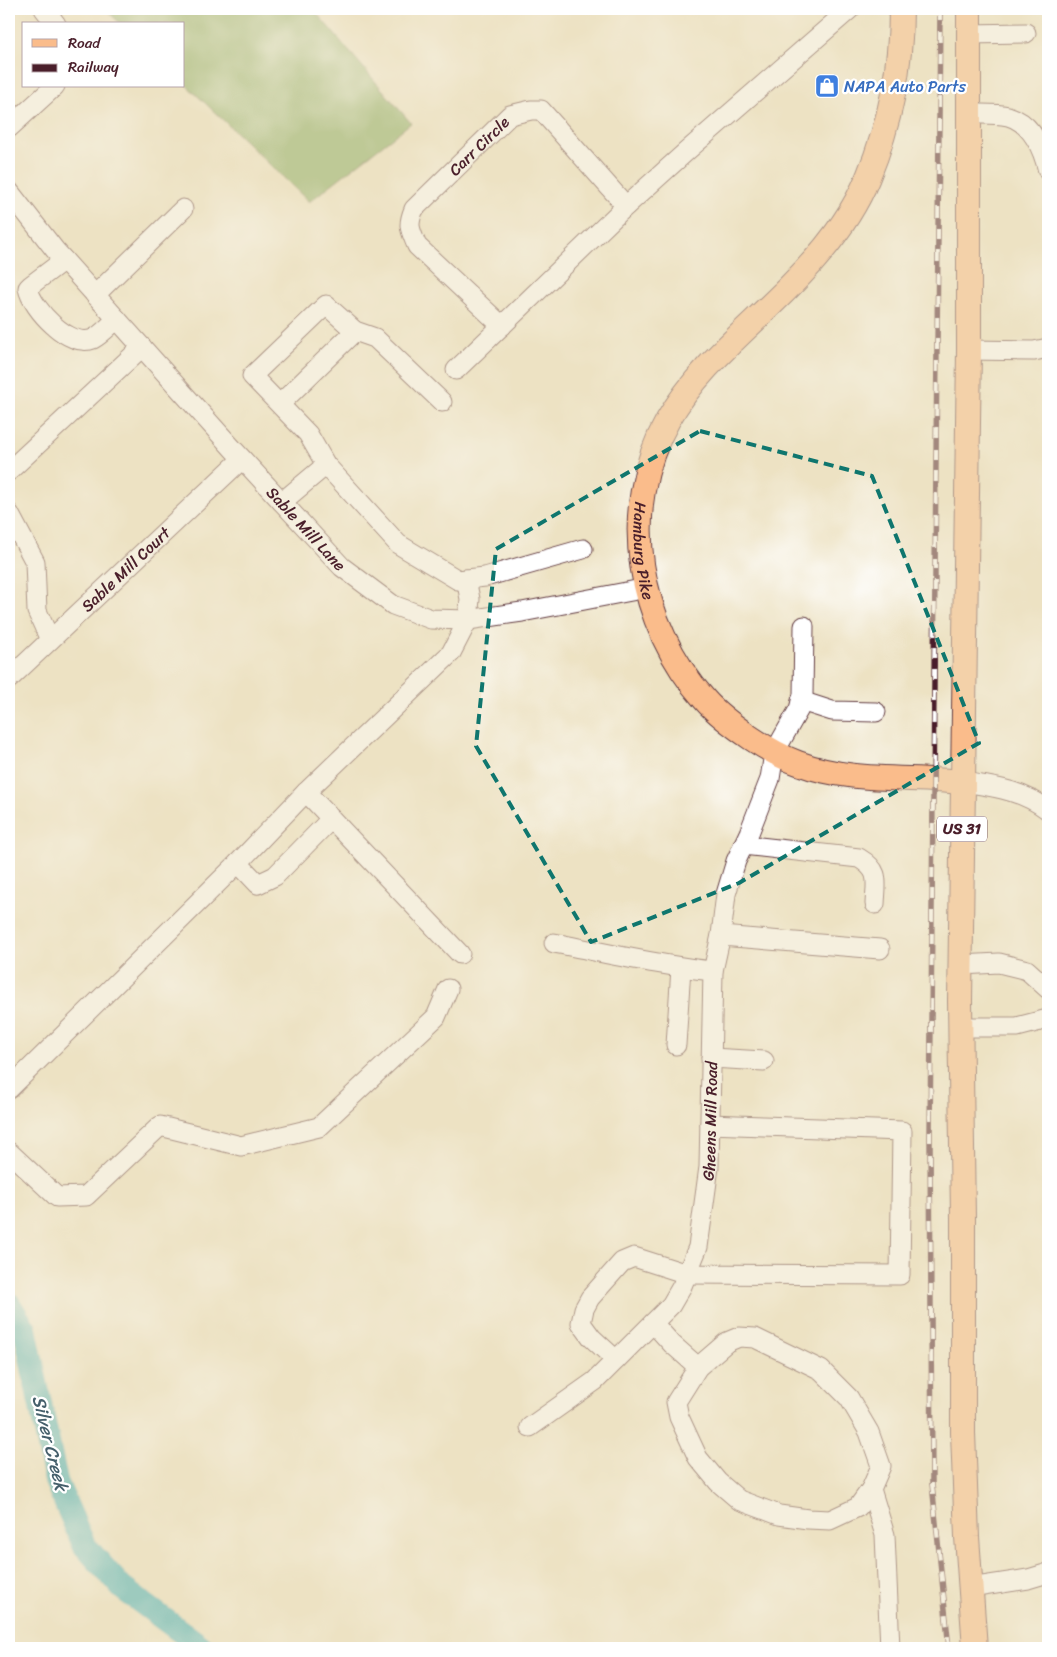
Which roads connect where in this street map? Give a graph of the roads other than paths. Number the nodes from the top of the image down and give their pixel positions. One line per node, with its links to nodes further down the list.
1 (44, 9): 5 (street)
2 (850, 9): 13 (street)
3 (901, 9): 33 (main road, Hamburg Pike)
4 (969, 9): 7 (main road, US 31)
5 (54, 22)
6 (1026, 33): 7 (street)
7 (969, 34): 9 (main road, US 31)
8 (53, 88): 10 (street)
9 (969, 114): 11 (street); 22 (main road, US 31)
10 (9, 128)
11 (1048, 171)
12 (9, 191): 15 (street, Sable Mill Lane)
13 (626, 206): 18 (street); 18 (street, Carr Circle)
14 (183, 209): 16 (street)
15 (59, 255): 16 (street, Sable Mill Lane); 17 (street)
16 (95, 295): 17 (street, Sable Mill Lane)
17 (117, 320): 20 (street, Sable Mill Lane)
18 (502, 326): 23 (street)
19 (355, 331): 24 (street); 25 (street); 25 (street)
20 (142, 347): 26 (street, Sable Mill Lane); 28 (street)
21 (1048, 348): 22 (street)
22 (969, 350): 41 (main road, US 31)
23 (456, 370)
24 (442, 402)
25 (280, 404): 27 (street)
26 (242, 459): 29 (street, Sable Mill Lane); 36 (street, Sable Mill Court)
27 (326, 465): 29 (street); 32 (street)
28 (9, 470)
29 (282, 502): 34 (street, Sable Mill Lane)
30 (9, 513): 36 (street)
31 (583, 549): 32 (street)
32 (466, 579): 34 (street)
33 (647, 588): 34 (street, Sable Mill Lane); 40 (main road, Hamburg Pike)
34 (468, 620): 42 (street)
35 (804, 626): 38 (street)
36 (50, 640): 37 (street, Sable Mill Court)
37 (9, 679)
38 (801, 701): 39 (street); 40 (street)
39 (876, 712)
40 (774, 753): 41 (main road, Hamburg Pike); 45 (street, Gheens Mill Road)
41 (963, 782): 43 (street); 52 (main road, US 31)
42 (306, 792): 44 (street); 46 (street)
43 (1048, 810)
44 (331, 819): 46 (street); 51 (street)
45 (743, 845): 47 (street); 48 (street, Gheens Mill Road)
46 (238, 863): 62 (street)
47 (875, 904)
48 (721, 936): 50 (street); 54 (street, Gheens Mill Road)
49 (554, 943): 53 (street)
50 (880, 949)
51 (460, 954)
52 (961, 965): 56 (street); 58 (main road, US 31)
53 (682, 968): 54 (street); 59 (street)
54 (713, 971): 60 (street, Gheens Mill Road)
55 (448, 989): 64 (street)
56 (1048, 989)
57 (1048, 1019): 58 (street)
58 (960, 1027): 72 (main road, US 31)
59 (676, 1045)
60 (711, 1058): 61 (street); 63 (street, Gheens Mill Road)
61 (764, 1061)
62 (9, 1089)
63 (710, 1124): 65 (street, Gheens Mill Road); 65 (street)
64 (9, 1152)
65 (687, 1274): 66 (street, Gheens Mill Road); 67 (street)
66 (653, 1324): 67 (street, Gheens Mill Road); 68 (street)
67 (616, 1360): 69 (street, Gheens Mill Road)
68 (698, 1367): 70 (street); 70 (street)
69 (530, 1427)
70 (871, 1490): 73 (street)
71 (1048, 1573): 72 (street)
72 (970, 1588): 74 (main road, US 31)
73 (890, 1648)
74 (975, 1648)

